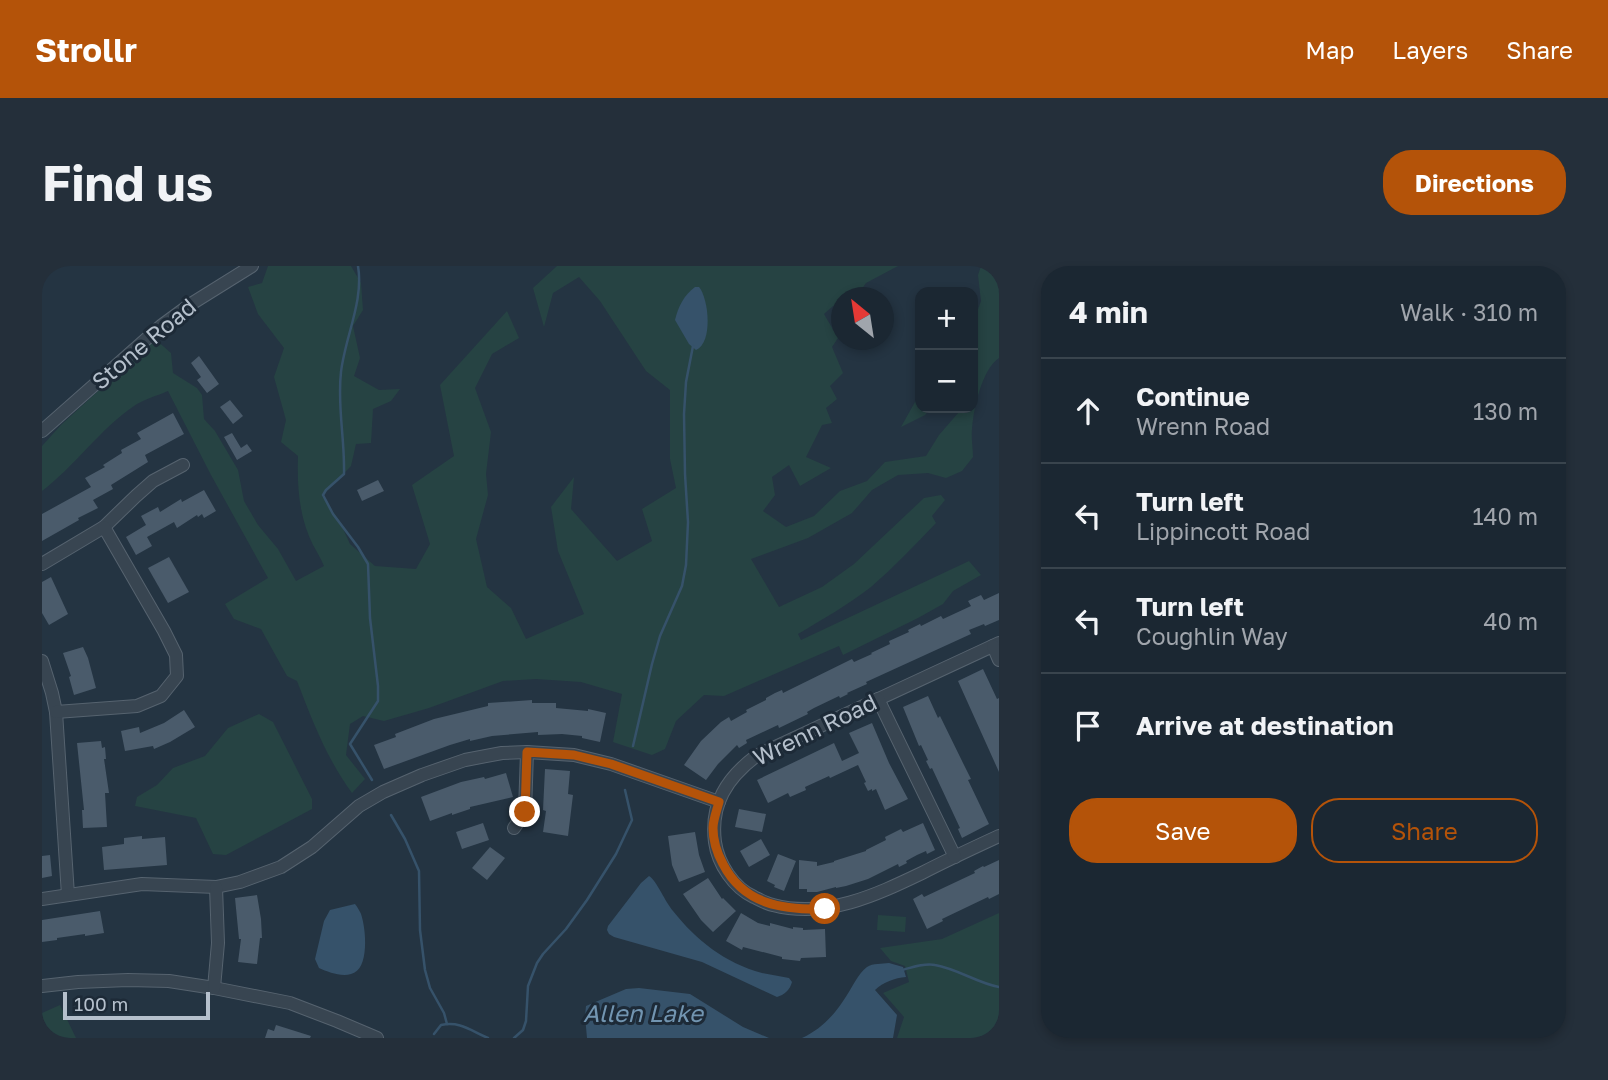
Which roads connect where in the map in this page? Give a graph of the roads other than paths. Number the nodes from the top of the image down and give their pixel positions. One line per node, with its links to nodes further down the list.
1 (252, 266): 2 (street, Stone Road)
2 (42, 431)
3 (183, 465): 4 (street)
4 (104, 527): 5 (street); 10 (street)
5 (42, 564)
6 (996, 644): 7 (street); 9 (street, Wrenn Road)
7 (999, 660)
8 (42, 661): 10 (street)
9 (878, 699): 12 (street, Wrenn Road); 15 (street)
10 (56, 712): 17 (street)
11 (527, 752): 12 (street); 13 (street); 16 (street)
12 (719, 802): 15 (street, Wrenn Road)
13 (514, 828)
14 (999, 836): 15 (street, Wrenn Road)
15 (955, 857)
16 (216, 887): 17 (street); 20 (street)
17 (68, 895): 18 (street)
18 (42, 898)
19 (42, 986): 20 (street)
20 (214, 988): 21 (street)
21 (377, 1038)

